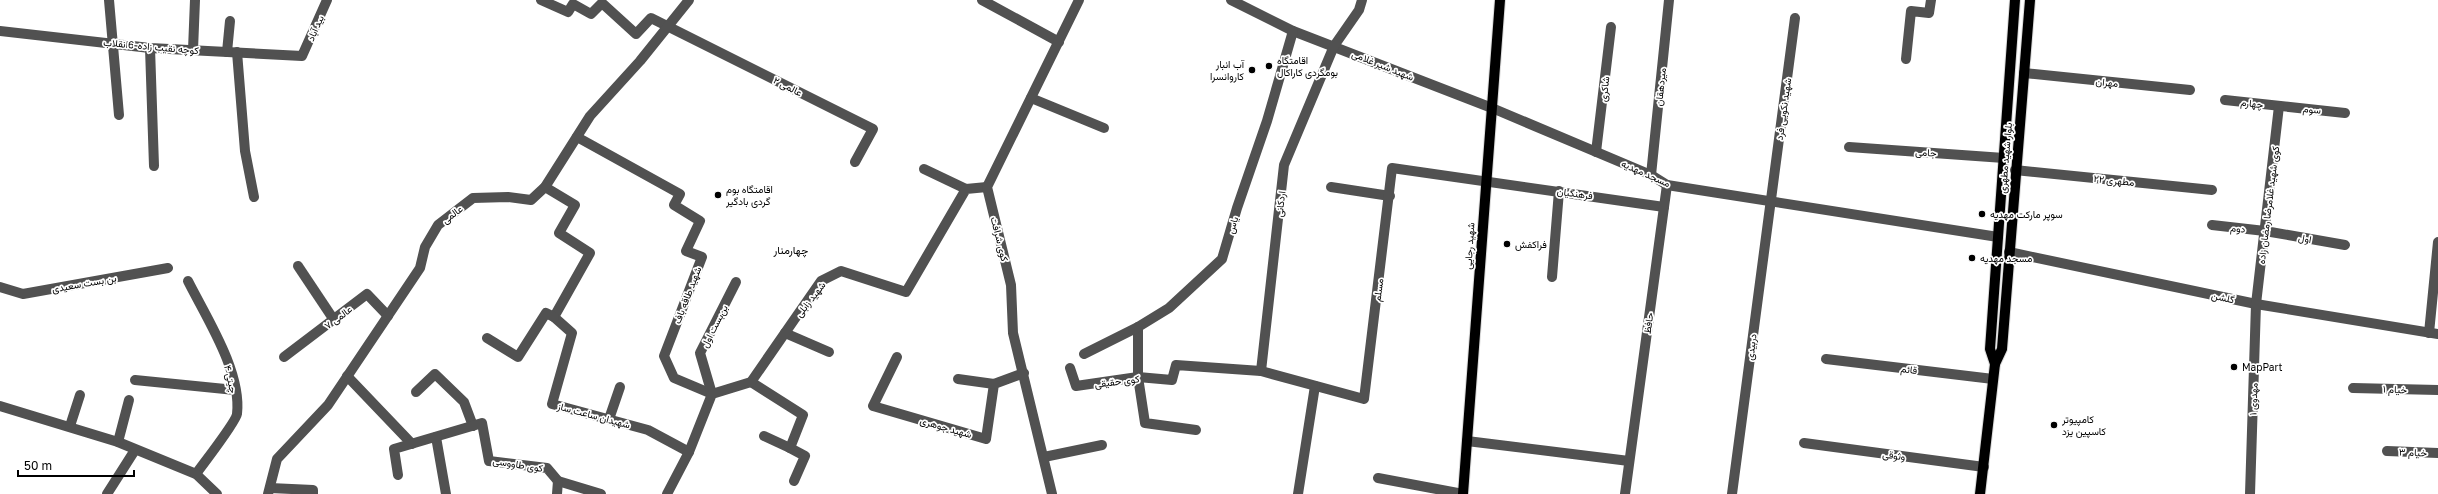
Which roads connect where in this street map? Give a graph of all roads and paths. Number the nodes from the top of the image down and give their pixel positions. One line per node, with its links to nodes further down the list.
1 (109, 0): 22 (street)
2 (195, 0): 25 (street)
3 (327, 0): 28 (street, بید آباد)
4 (541, 0): 17 (street)
5 (689, 0): 17 (street, عالمی)
6 (982, 0): 21 (street)
7 (1079, 0): 21 (street)
8 (1231, 0): 20 (street, شهید شیر غلامی)
9 (1362, 0): 23 (street, اردکانی)
10 (1500, 0): 35 (main road, شهید رجایی)
11 (1669, 0): 47 (street, میردهقان)
12 (1930, 0): 29 (street)
13 (2015, 0): 42 (main road, بلوار شهید مطهری)
14 (2030, 0): 30 (main road, بلوار شهید مطهری)
15 (1795, 18): 58 (street, شهید نکویی فرد)
16 (230, 21): 26 (street)
17 (668, 26): 39 (street, عالمی); 43 (street, عالمی ۲)
18 (1611, 27): 41 (street, شاکری)
19 (0, 31): 22 (street, کوچه نقیب زاده-6انقلاب)
20 (1293, 31): 23 (street, شهید شیر غلامی); 76 (street, یاس)
21 (1059, 42): 32 (street)
22 (114, 44): 24 (street, کوچه نقیب زاده-6انقلاب); 37 (street)
23 (1334, 46): 35 (street, شهید شیر غلامی); 87 (street, اردکانی)
24 (150, 48): 25 (street, کوچه نقیب زاده-6انقلاب); 44 (street)
25 (193, 50): 26 (street, کوچه نقیب زاده-6انقلاب)
26 (227, 52): 27 (street, کوچه نقیب زاده-6انقلاب)
27 (237, 52): 28 (street, کوچه نقیب زاده-6انقلاب); 57 (street)
28 (302, 56)
29 (1906, 59)
30 (2024, 73): 31 (street, مهران); 46 (main road, بلوار شهید مطهری)
31 (2190, 90)
32 (1031, 98): 38 (street); 51 (street)
33 (2225, 100): 34 (street, چهارم)
34 (2279, 106): 36 (street, سوم); 61 (street, کوی شهید غلامرضا رمضان زاده)
35 (1492, 108): 41 (street, مسجد مهدیه); 48 (main road, شهید رجایی)
36 (2344, 113)
37 (119, 115)
38 (1104, 128)
39 (577, 137): 50 (street, عالمی); 102 (street, شهید طاقه باف)
40 (1849, 147): 42 (street, جامی)
41 (1596, 152): 47 (street, مسجد مهدیه)
42 (2004, 158): 62 (main road, بلوار شهید مطهری)
43 (855, 162)
44 (154, 166)
45 (924, 169): 53 (street)
46 (2015, 170): 54 (street, مطهری ۲۲); 65 (main road, بلوار شهید مطهری)
47 (1651, 175): 49 (street, مسجد مهدیه)
48 (1486, 181): 55 (street, فرهنگیان); 56 (street, مسلم); 112 (main road, شهید رجایی)
49 (1667, 185): 58 (street, مسجد مهدیه); 59 (street, حافظ)
50 (545, 186): 73 (street, عالمی); 74 (street)
51 (987, 187): 53 (street); 88 (street, کوی شرافت)
52 (1331, 187): 56 (street)
53 (966, 189): 77 (street, شهید زابلی)
54 (2212, 190)
55 (1559, 191): 59 (street, فرهنگیان); 68 (street)
56 (1390, 196): 96 (street, مسلم)
57 (254, 198)
58 (1771, 200): 62 (street, مسجد مهدیه); 144 (street, دربیدی)
59 (1664, 206): 123 (street, حافظ)
60 (2212, 225): 61 (street, دوم)
61 (2265, 231): 64 (street, اول); 72 (street, کوی شهید غلامرضا رمضان زاده)
62 (1998, 237): 85 (main road, بلوار شهید مطهری)
63 (2438, 242): 78 (street)
64 (2345, 245)
65 (2009, 252): 72 (street, گلشن); 85 (main road, بلوار شهید مطهری)
66 (298, 266): 75 (street)
67 (168, 268): 71 (street, بن بست سعیدی)
68 (1552, 277)
69 (188, 281): 99 (street, چیتی ۴)
70 (736, 282): 102 (street, بن‌بست اول)
71 (0, 287)
72 (2256, 304): 78 (street, گلشن); 146 (street, مهدوی ۱)
73 (388, 316): 75 (street, عالمی ۷); 89 (street, عالمی)
74 (554, 317): 79 (street); 106 (street, شهیدان ساعت ساز)
75 (334, 320): 82 (street, عالمی ۷)
76 (1138, 327): 81 (street, یاس); 90 (street)
77 (785, 333): 80 (street); 94 (street, شهید زابلی)
78 (2434, 334)
79 (488, 338)
80 (830, 352)
81 (1084, 354)
82 (284, 357)
83 (897, 357): 95 (street, شهید جوهری)
84 (1826, 359): 92 (street, قائم)
85 (1995, 364): 92 (main road, بلوار شهید مطهری)
86 (1070, 368): 90 (street, کوی حقیقی)
87 (1261, 371): 90 (street, کوی حقیقی); 96 (street, مسلم)
88 (1024, 372): 95 (street); 122 (street, کوی شرافت)
89 (347, 376): 115 (street); 131 (street, عالمی)
90 (1138, 377): 109 (street)
91 (958, 379): 95 (street)
92 (1993, 379): 124 (main road, بلوار شهید مطهری)
93 (134, 380): 99 (street)
94 (751, 382): 102 (street); 117 (street)
95 (994, 384)
96 (1315, 386): 141 (street)
97 (620, 387): 106 (street)
98 (2353, 388): 100 (street, خیام ۱)
99 (235, 390): 125 (street, چیتی ۴)
100 (2438, 390)
101 (416, 392): 108 (street)
102 (712, 394): 120 (street)
103 (80, 395): 107 (street)
104 (128, 400): 113 (street)
105 (0, 406): 107 (street)
106 (609, 419): 120 (street, شهیدان ساعت ساز)
107 (70, 426): 113 (street)
108 (473, 426): 111 (street); 128 (street, کوی طاووسی)
109 (1196, 430)
110 (764, 436): 117 (street)
111 (436, 437): 115 (street); 137 (street)
112 (1467, 441): 123 (street); 142 (main road, شهید رجایی)
113 (118, 442): 118 (street)
114 (1804, 443): 124 (street, وثوقی)
115 (412, 444): 126 (street)
116 (1102, 445): 122 (street)
117 (790, 448): 129 (street)
118 (135, 450): 125 (street); 133 (street)
119 (2387, 451): 121 (street, خیام ۳)
120 (689, 452): 140 (street)
121 (2438, 453)
122 (1044, 457): 132 (street, کوی شرافت)
123 (1629, 461): 143 (street, حافظ)
124 (1984, 467): 145 (main road, بلوار شهید مطهری)
125 (196, 474): 130 (street)
126 (398, 475)
127 (1378, 478): 142 (street)
128 (558, 481): 138 (street); 139 (street, کوی طاووسی)
129 (794, 482)
130 (208, 484): 134 (street); 135 (street)
131 (269, 491): 136 (street)
132 (1053, 492)
133 (107, 494)
134 (205, 494)
135 (217, 494)
136 (313, 494)
137 (446, 494)
138 (557, 494)
139 (601, 494)
140 (667, 494)
141 (1298, 494)
142 (1463, 494)
143 (1625, 494)
144 (1732, 494)
145 (1980, 494)
146 (2250, 494)

